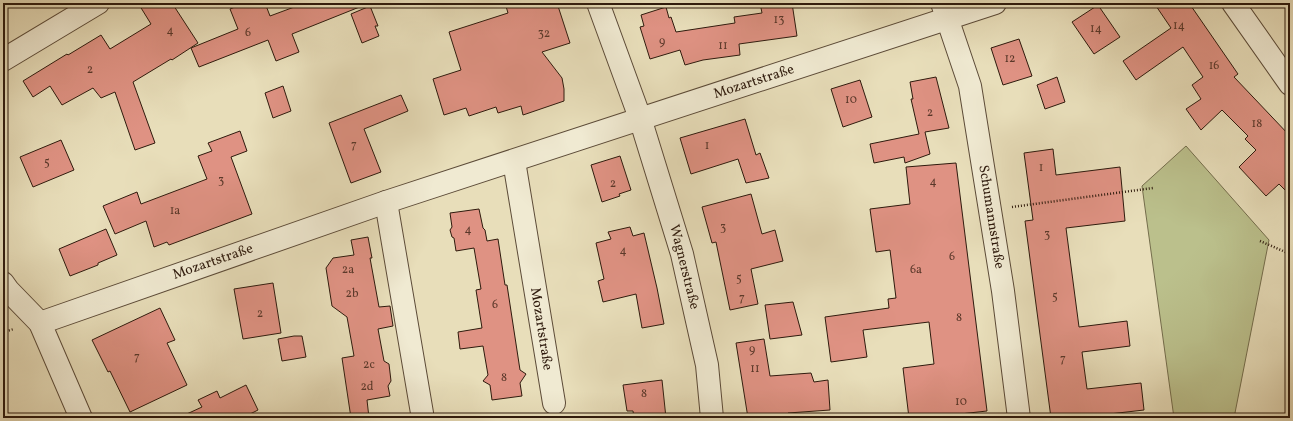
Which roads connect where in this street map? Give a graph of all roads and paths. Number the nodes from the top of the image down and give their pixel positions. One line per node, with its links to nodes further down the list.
1 (98, 3): 6 (street)
2 (598, 3): 8 (street, Wagnerstraße)
3 (995, 3): 5 (street, Mozartstraße)
4 (1233, 3): 7 (street)
5 (945, 11): 8 (street, Mozartstraße); 12 (street, Schumannstraße)
6 (3, 60)
7 (1290, 84)
8 (640, 118): 9 (street, Mozartstraße); 20 (street, Wagnerstraße)
9 (514, 161): 11 (street, Mozartstraße); 17 (street, Mozartstraße)
10 (1152, 188): 12 (path)
11 (386, 202): 16 (street, Mozartstraße); 18 (street)
12 (990, 210): 21 (street, Schumannstraße)
13 (1260, 241): 14 (path)
14 (1290, 254)
15 (3, 283): 16 (street)
16 (40, 323): 19 (street)
17 (554, 403)
18 (422, 413)
19 (81, 418)
20 (712, 418)
21 (1019, 418)

